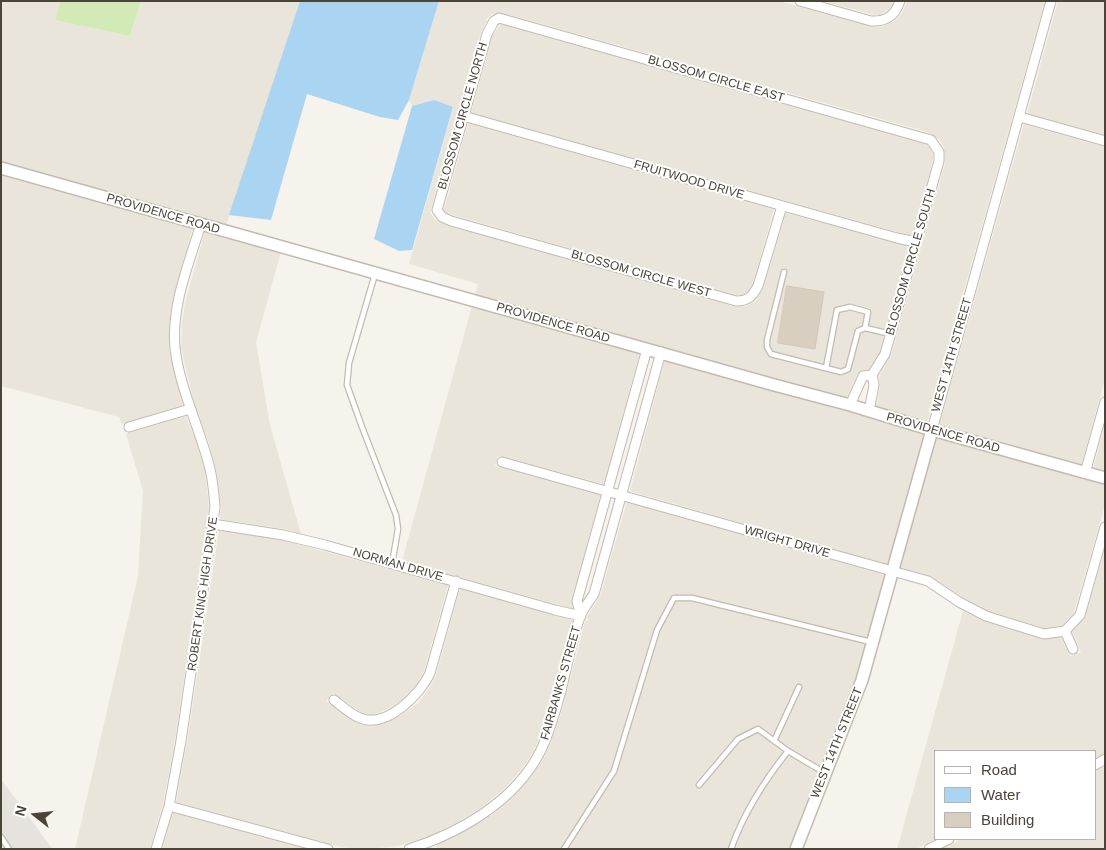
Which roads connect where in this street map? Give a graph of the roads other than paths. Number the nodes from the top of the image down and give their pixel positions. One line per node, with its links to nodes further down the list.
1 (800, 1): 2 (street)
2 (900, 1)
3 (1052, 1): 6 (street, WEST 14TH STREET)
4 (494, 21): 5 (street, BLOSSOM CIRCLE NORTH); 8 (street, BLOSSOM CIRCLE EAST)
5 (463, 116): 10 (street, FRUITWOOD DRIVE); 11 (street, BLOSSOM CIRCLE NORTH)
6 (1020, 117): 7 (street); 27 (street, WEST 14TH STREET)
7 (1105, 141)
8 (936, 146): 13 (street, BLOSSOM CIRCLE SOUTH)
9 (1, 168): 12 (street, PROVIDENCE ROAD)
10 (782, 206): 11 (street, BLOSSOM CIRCLE WEST); 13 (street, FRUITWOOD DRIVE)
11 (438, 213)
12 (201, 224): 15 (street, PROVIDENCE ROAD); 24 (street, ROBERT KING HIGH DRIVE)
13 (916, 242): 17 (street, BLOSSOM CIRCLE SOUTH)
14 (784, 272): 20 (lane)
15 (375, 273): 18 (street, PROVIDENCE ROAD); 35 (lane)
16 (865, 328): 17 (lane); 20 (lane); 20 (lane)
17 (891, 334): 21 (street, BLOSSOM CIRCLE SOUTH)
18 (647, 349): 19 (street, PROVIDENCE ROAD); 31 (street, FAIRBANKS STREET)
19 (661, 352): 23 (street, PROVIDENCE ROAD); 32 (street, FAIRBANKS STREET)
20 (826, 368)
21 (872, 375): 23 (street, BLOSSOM CIRCLE SOUTH); 25 (street, BLOSSOM CIRCLE SOUTH)
22 (1105, 402): 29 (street)
23 (850, 405): 25 (street, PROVIDENCE ROAD)
24 (190, 409): 26 (street); 33 (street, ROBERT KING HIGH DRIVE)
25 (869, 411): 27 (street, PROVIDENCE ROAD)
26 (129, 427)
27 (932, 430): 29 (street, PROVIDENCE ROAD); 36 (street, WEST 14TH STREET)
28 (502, 462): 31 (street, WRIGHT DRIVE)
29 (1085, 473): 30 (street, PROVIDENCE ROAD)
30 (1105, 478)
31 (608, 491): 32 (street, WRIGHT DRIVE); 38 (street, FAIRBANKS STREET)
32 (622, 494): 36 (street, WRIGHT DRIVE); 38 (street, FAIRBANKS STREET)
33 (213, 524): 35 (street, NORMAN DRIVE); 48 (street, ROBERT KING HIGH DRIVE)
34 (1105, 527): 39 (street)
35 (392, 564): 37 (street, NORMAN DRIVE)
36 (892, 571): 39 (street, WRIGHT DRIVE); 40 (street, WEST 14TH STREET)
37 (456, 582): 38 (street, NORMAN DRIVE); 43 (street)
38 (580, 616): 51 (street, FAIRBANKS STREET)
39 (1065, 631): 41 (street)
40 (873, 643): 46 (street, WEST 14TH STREET); 56 (lane)
41 (1073, 649)
42 (799, 687): 44 (lane)
43 (334, 700)
44 (774, 740): 45 (lane); 47 (lane)
45 (788, 750): 46 (lane); 57 (lane)
46 (825, 773): 58 (street, WEST 14TH STREET)
47 (699, 785)
48 (168, 806): 53 (street, ROBERT KING HIGH DRIVE); 54 (street)
49 (1, 837): 52 (lane)
50 (946, 840): 59 (street)
51 (430, 846): 55 (street, FAIRBANKS STREET)
52 (8, 849)
53 (156, 849)
54 (328, 849)
55 (409, 849)
56 (564, 849)
57 (731, 849)
58 (796, 849)
59 (929, 849)

